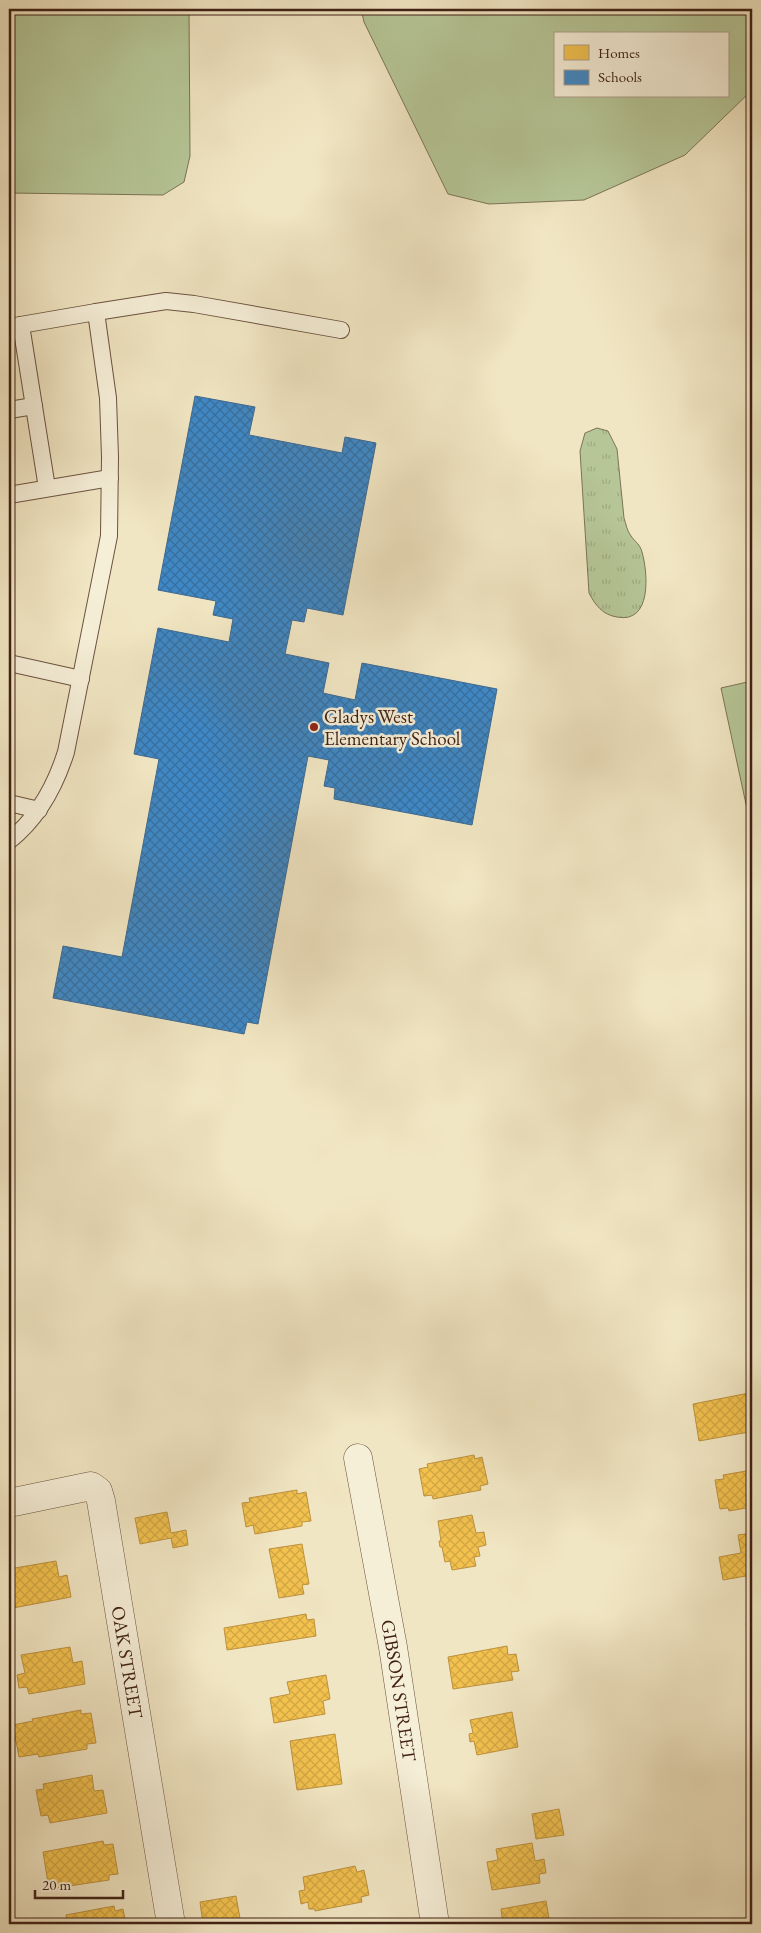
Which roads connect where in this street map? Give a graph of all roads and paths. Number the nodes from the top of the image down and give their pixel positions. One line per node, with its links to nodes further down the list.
1 (96, 312): 2 (lane); 3 (lane); 6 (lane)
2 (15, 326): 4 (lane)
3 (341, 330)
4 (34, 406): 5 (lane); 7 (lane)
5 (9, 410)
6 (110, 478): 7 (lane); 10 (lane)
7 (47, 488): 8 (lane)
8 (9, 495)
9 (9, 663): 10 (lane)
10 (81, 679): 12 (lane)
11 (9, 803): 12 (lane)
12 (39, 810): 13 (lane)
13 (9, 841)
14 (358, 1458): 17 (street, GIBSON STREET)
15 (9, 1503): 16 (street, OAK STREET)
16 (170, 1924)
17 (435, 1924)

